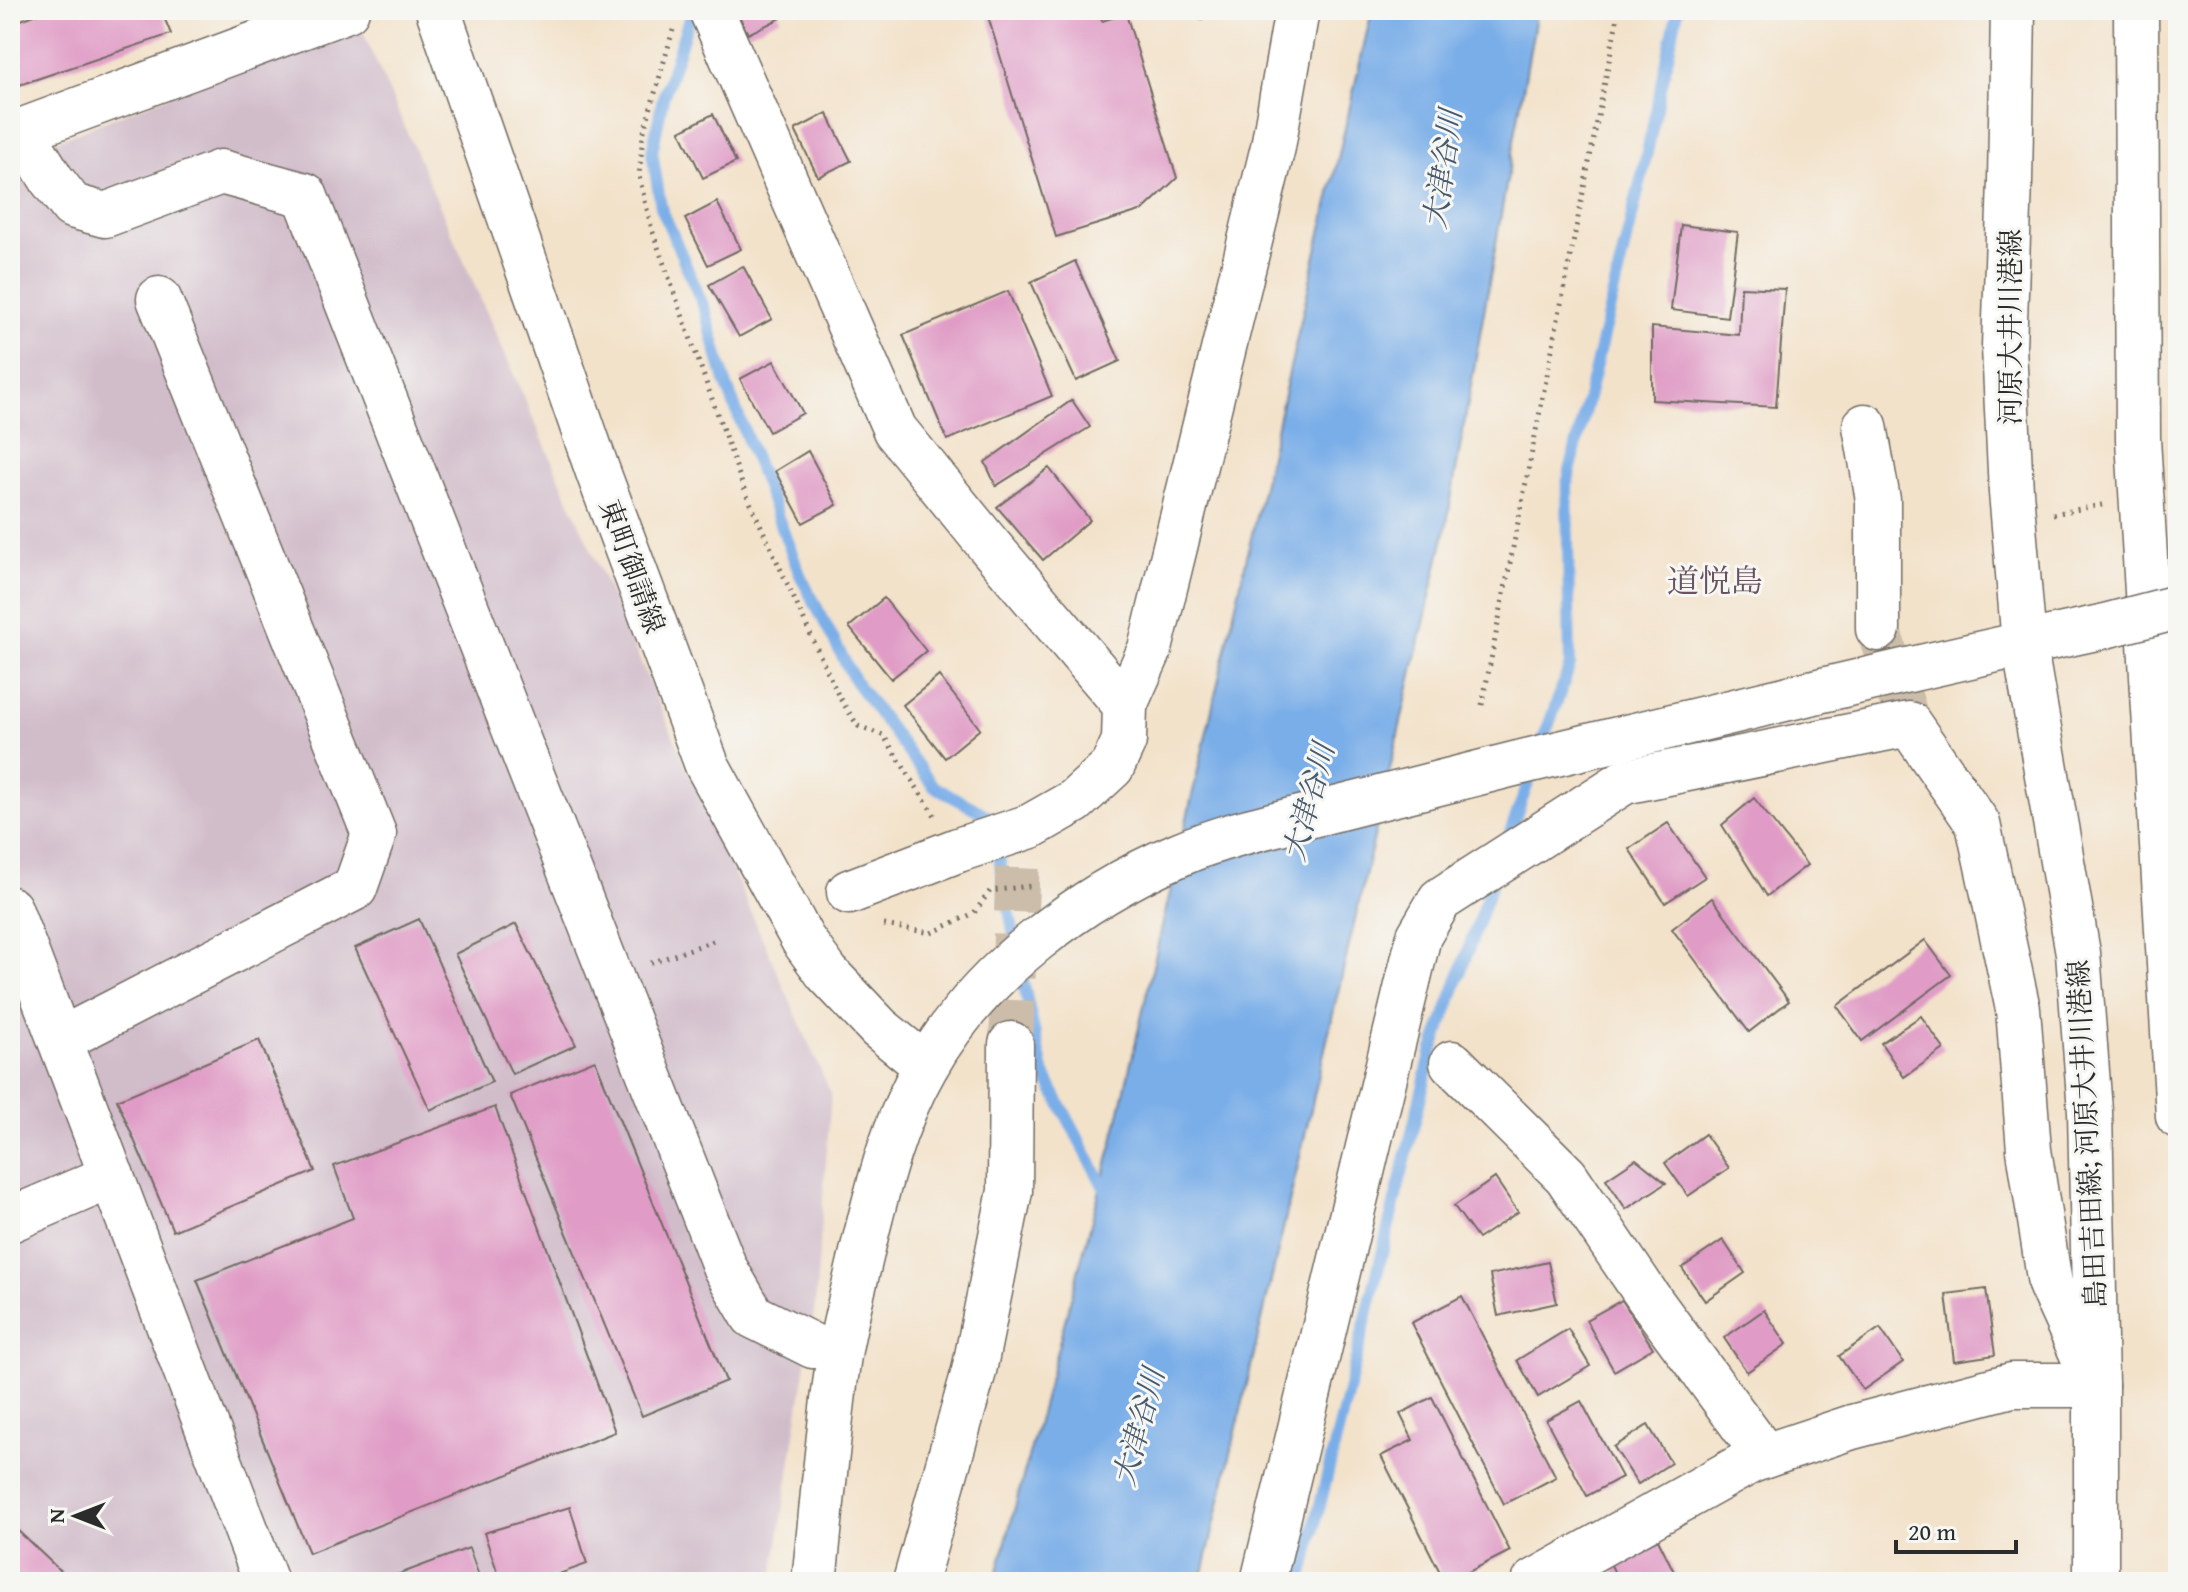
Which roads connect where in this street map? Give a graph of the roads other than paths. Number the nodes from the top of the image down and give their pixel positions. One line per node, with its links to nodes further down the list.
1 (347, 10): 7 (street)
2 (438, 10): 19 (street, 東町御請線)
3 (1297, 10): 13 (street)
4 (2013, 10): 12 (street, 河原大井川港線)
5 (2136, 10): 20 (street)
6 (693, 15): 13 (street)
7 (16, 133): 24 (street)
8 (159, 299): 16 (street)
9 (1865, 426): 11 (street)
10 (2178, 607): 12 (street, bridge)
11 (1878, 629)
12 (2024, 643): 19 (street); 25 (street, 島田吉田線; 河原大井川港線)
13 (1125, 705): 14 (street)
14 (849, 892)
15 (10, 909): 16 (street)
16 (60, 1040): 22 (street)
17 (1011, 1044): 29 (street)
18 (1452, 1063): 26 (street)
19 (926, 1066): 28 (street)
20 (2177, 1068): 21 (street)
21 (2178, 1116)
22 (112, 1176): 23 (street); 27 (street)
23 (10, 1220)
24 (813, 1346)
25 (2096, 1385): 26 (street); 30 (street); 32 (street, 島田吉田線; 河原大井川港線)
26 (1765, 1456): 31 (street)
27 (266, 1582)
28 (814, 1582)
29 (915, 1582)
30 (1263, 1582)
31 (1534, 1582)
32 (2096, 1582)

